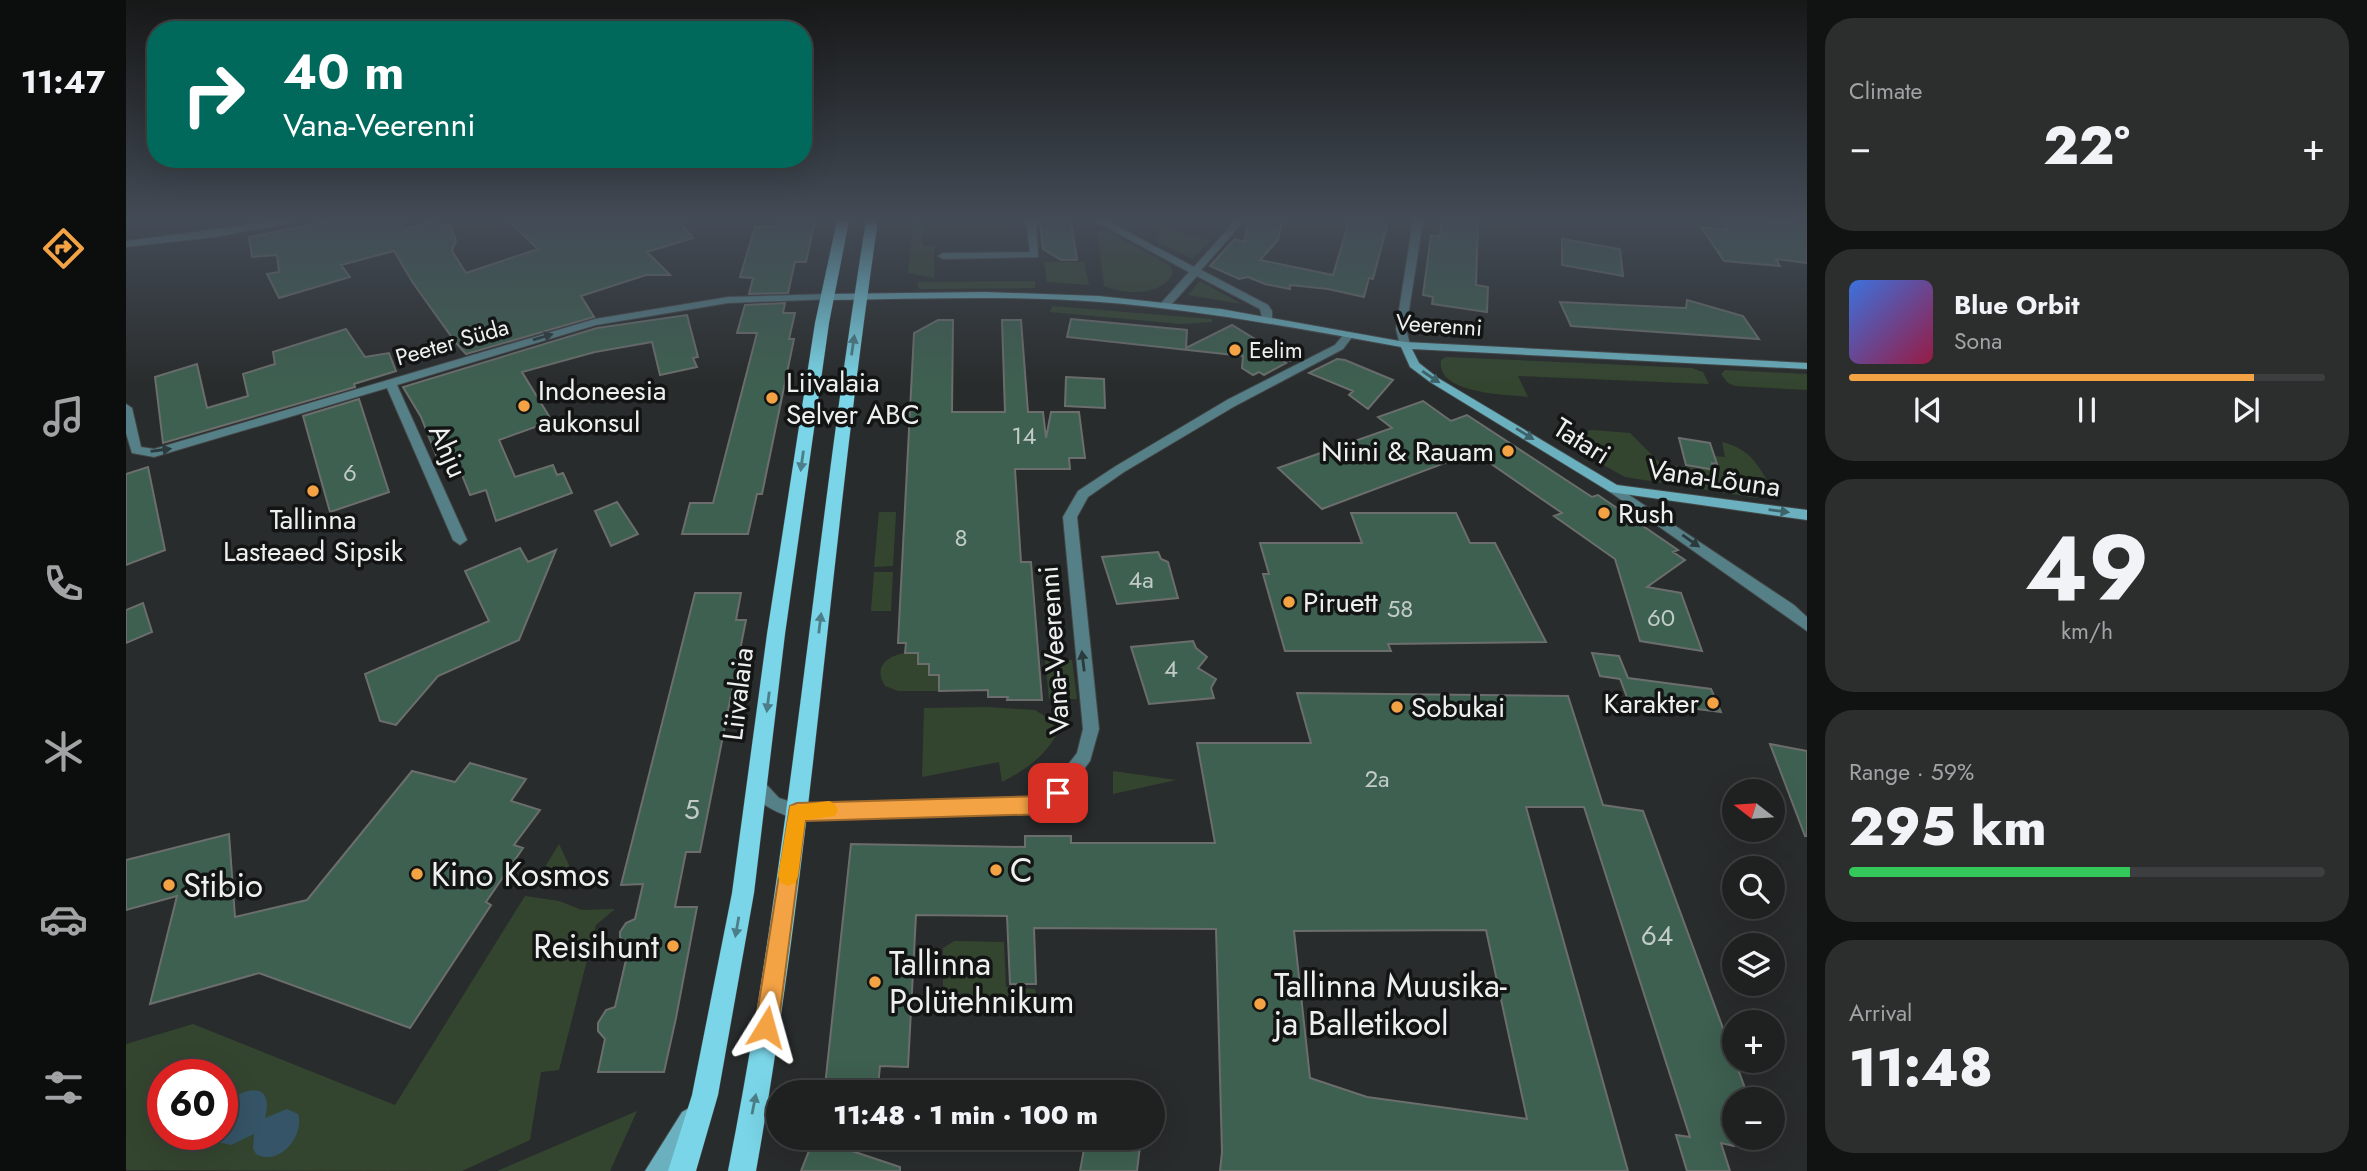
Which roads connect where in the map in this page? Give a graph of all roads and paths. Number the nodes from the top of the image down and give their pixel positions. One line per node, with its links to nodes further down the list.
1 (832, 276): 7 (main road, Liivalaia)
2 (865, 276): 6 (main road)
3 (1189, 276): 8 (street)
4 (1205, 276): 9 (street)
5 (1409, 276): 11 (street)
6 (862, 296): 7 (street, Veerenni); 8 (street, Veerenni); 20 (main road, one-way to 6)
7 (828, 297): 13 (street, Peeter Süda, one-way to 7); 19 (main road, Liivalaia, one-way to 19)
8 (1166, 304): 9 (street, Veerenni)
9 (1267, 320): 10 (street, Veerenni)
10 (1348, 336): 11 (street, Veerenni); 20 (street, Vana-Veerenni, one-way to 10)
11 (1405, 345): 12 (street, Veerenni); 15 (street, Tatari, one-way to 15)
12 (1807, 366)
13 (390, 382): 14 (street, Peeter Süda, one-way to 13); 17 (street, Ahju)
14 (126, 408)
15 (1614, 489): 16 (street, Vana-Lõuna, one-way to 16); 18 (street, Tatari, one-way to 18)
16 (1807, 515)
17 (460, 540)
18 (1807, 625)
19 (758, 787): 20 (street, Vana-Veerenni); 21 (main road, Liivalaia, one-way to 21)
20 (797, 812): 24 (main road, one-way to 20)
21 (705, 1095): 22 (street); 23 (main road, Liivalaia)
22 (656, 1171)
23 (682, 1171)
24 (741, 1171)

